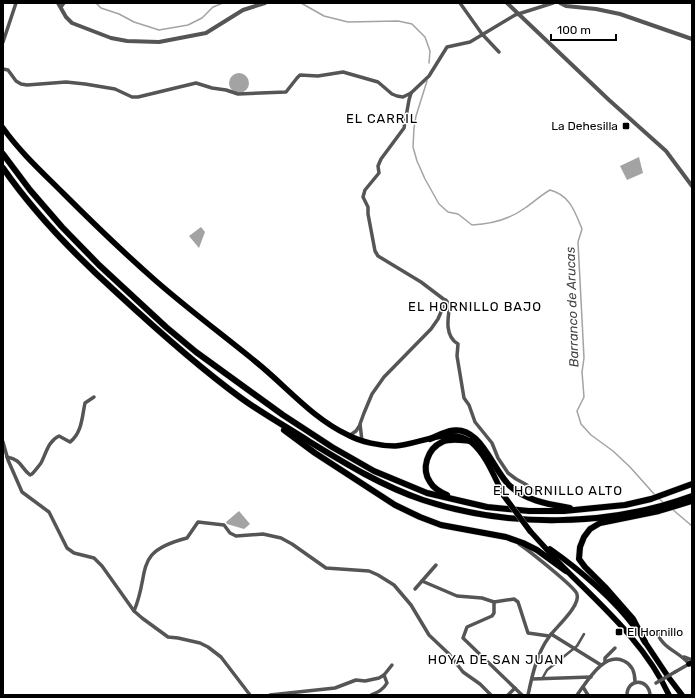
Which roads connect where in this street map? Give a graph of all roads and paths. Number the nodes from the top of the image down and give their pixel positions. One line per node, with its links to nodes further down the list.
1 (16, 3): 11 (street)
2 (265, 3): 7 (street)
3 (460, 3): 9 (street)
4 (506, 3): 8 (street)
5 (553, 3): 8 (street)
6 (560, 3): 10 (street)
7 (61, 4)
8 (519, 14): 9 (street); 18 (street)
9 (482, 34): 12 (street); 14 (street)
10 (692, 39)
11 (3, 42)
12 (499, 52)
13 (3, 69): 14 (street)
14 (412, 93): 19 (street)
15 (3, 128): 23 (main road)
16 (3, 154): 33 (highway)
17 (3, 168): 21 (highway)
18 (692, 186)
19 (446, 300): 22 (street); 31 (street)
20 (94, 397): 28 (street)
21 (256, 408): 36 (highway); 37 (highway)
22 (360, 424): 23 (street); 25 (street)
23 (348, 436): 25 (main road)
24 (430, 438): 25 (main road); 26 (main road); 35 (highway)
25 (362, 441)
26 (470, 441): 33 (highway); 38 (main road, bridge)
27 (3, 442): 28 (street)
28 (8, 459): 29 (street); 44 (street)
29 (3, 464)
30 (692, 484): 35 (highway)
31 (535, 492)
32 (692, 496): 36 (highway)
33 (457, 501): 35 (highway)
34 (692, 501): 36 (highway)
35 (579, 510)
36 (613, 518): 48 (highway)
37 (512, 539): 40 (highway); 47 (street)
38 (542, 543): 40 (main road); 48 (main road)
39 (436, 565): 41 (street)
40 (566, 571): 77 (main road)
41 (422, 581): 42 (street); 43 (street)
42 (415, 589)
43 (494, 602): 47 (street); 63 (street)
44 (134, 611): 66 (street); 69 (street)
45 (660, 631): 52 (street)
46 (584, 634): 49 (street)
47 (550, 635): 49 (street); 59 (street)
48 (645, 642): 58 (main road)
49 (575, 648): 54 (street); 60 (street)
50 (615, 648): 51 (street)
51 (605, 662): 54 (street); 61 (street)
52 (691, 662): 64 (street, bridge)
53 (392, 665): 55 (street)
54 (601, 665): 57 (street)
55 (384, 675): 65 (street); 68 (street)
56 (585, 677): 57 (street); 60 (street); 62 (street)
57 (591, 677): 62 (street)
58 (669, 678): 78 (main road); 79 (main road)
59 (532, 679): 60 (street); 72 (street)
60 (542, 679)
61 (635, 682): 64 (street); 75 (street)
62 (585, 685): 73 (street); 74 (street)
63 (515, 688): 70 (street); 71 (street)
64 (648, 688): 76 (street)
65 (301, 693): 67 (street)
66 (250, 695)
67 (270, 695)
68 (371, 695)
69 (491, 695)
70 (508, 695)
71 (522, 695)
72 (528, 695)
73 (576, 695)
74 (588, 695)
75 (627, 695)
76 (650, 695)
77 (669, 695)
78 (676, 695)
79 (682, 695)

